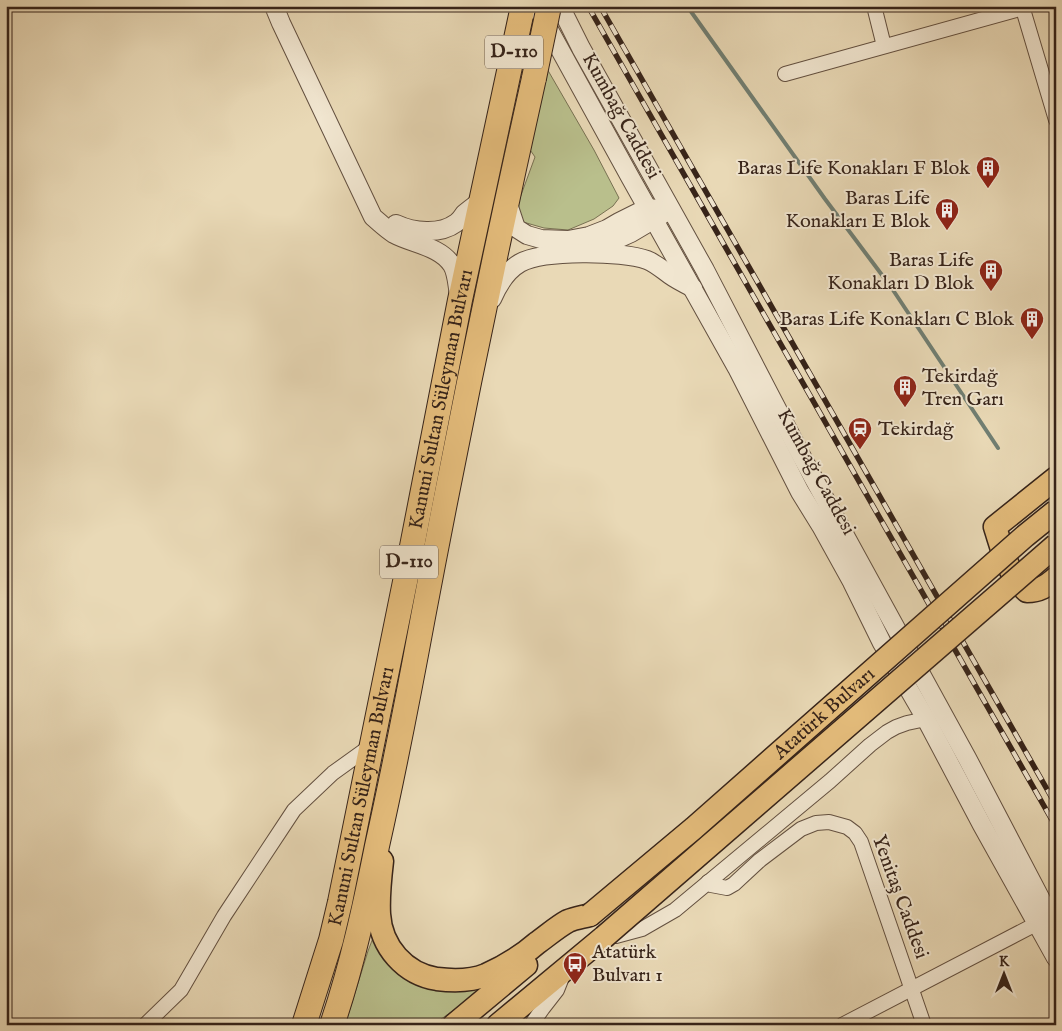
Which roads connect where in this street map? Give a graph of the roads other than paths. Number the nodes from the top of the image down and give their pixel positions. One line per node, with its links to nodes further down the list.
1 (274, 6): 12 (street)
2 (523, 6): 13 (highway, Kanuni Sultan Süleyman Bulvarı / D-110)
3 (536, 6): 15 (street, Kumbağ Caddesi)
4 (549, 6): 11 (highway, Kanuni Sultan Süleyman Bulvarı / D-110, bridge)
5 (560, 6): 14 (street, Kumbağ Caddesi)
6 (874, 6): 8 (street)
7 (1022, 7): 8 (street); 10 (street)
8 (884, 46): 9 (street)
9 (784, 74)
10 (1056, 120)
11 (508, 194): 15 (street); 19 (highway, Kanuni Sultan Süleyman Bulvarı / D-110)
12 (364, 198): 13 (street); 18 (street)
13 (482, 199): 18 (highway, Kanuni Sultan Süleyman Bulvarı / D-110)
14 (671, 209): 15 (street); 30 (street, Kumbağ Caddesi)
15 (651, 214): 16 (street); 17 (street, Kumbağ Caddesi)
16 (588, 253): 17 (street); 19 (street)
17 (693, 288): 24 (street, Kumbağ Caddesi)
18 (460, 300): 25 (highway, Kanuni Sultan Süleyman Bulvarı / D-110)
19 (482, 319): 26 (highway, Kanuni Sultan Süleyman Bulvarı / D-110)
20 (1056, 478): 23 (main road)
21 (1056, 511): 28 (main road, Atatürk Bulvarı, bridge)
22 (1056, 544): 31 (main road, Atatürk Bulvarı, bridge)
23 (1056, 578)
24 (926, 719): 27 (street); 29 (street, Kumbağ Caddesi)
25 (372, 745): 35 (street); 36 (highway, Kanuni Sultan Süleyman Bulvarı / D-110)
26 (397, 754): 28 (main road); 37 (highway, Kanuni Sultan Süleyman Bulvarı / D-110)
27 (708, 882): 31 (street); 34 (street, Yenitaş Caddesi)
28 (590, 914): 38 (main road, Atatürk Bulvarı)
29 (1036, 924): 32 (street, Kumbağ Caddesi); 34 (street)
30 (1056, 928)
31 (604, 937): 33 (main road, Atatürk Bulvarı)
32 (1056, 958)
33 (564, 970): 39 (main road, Atatürk Bulvarı); 40 (street)
34 (912, 989): 41 (street); 42 (street, Yenitaş Caddesi)
35 (144, 1025)
36 (304, 1025)
37 (332, 1025)
38 (454, 1025)
39 (498, 1025)
40 (531, 1025)
41 (842, 1025)
42 (924, 1025)

